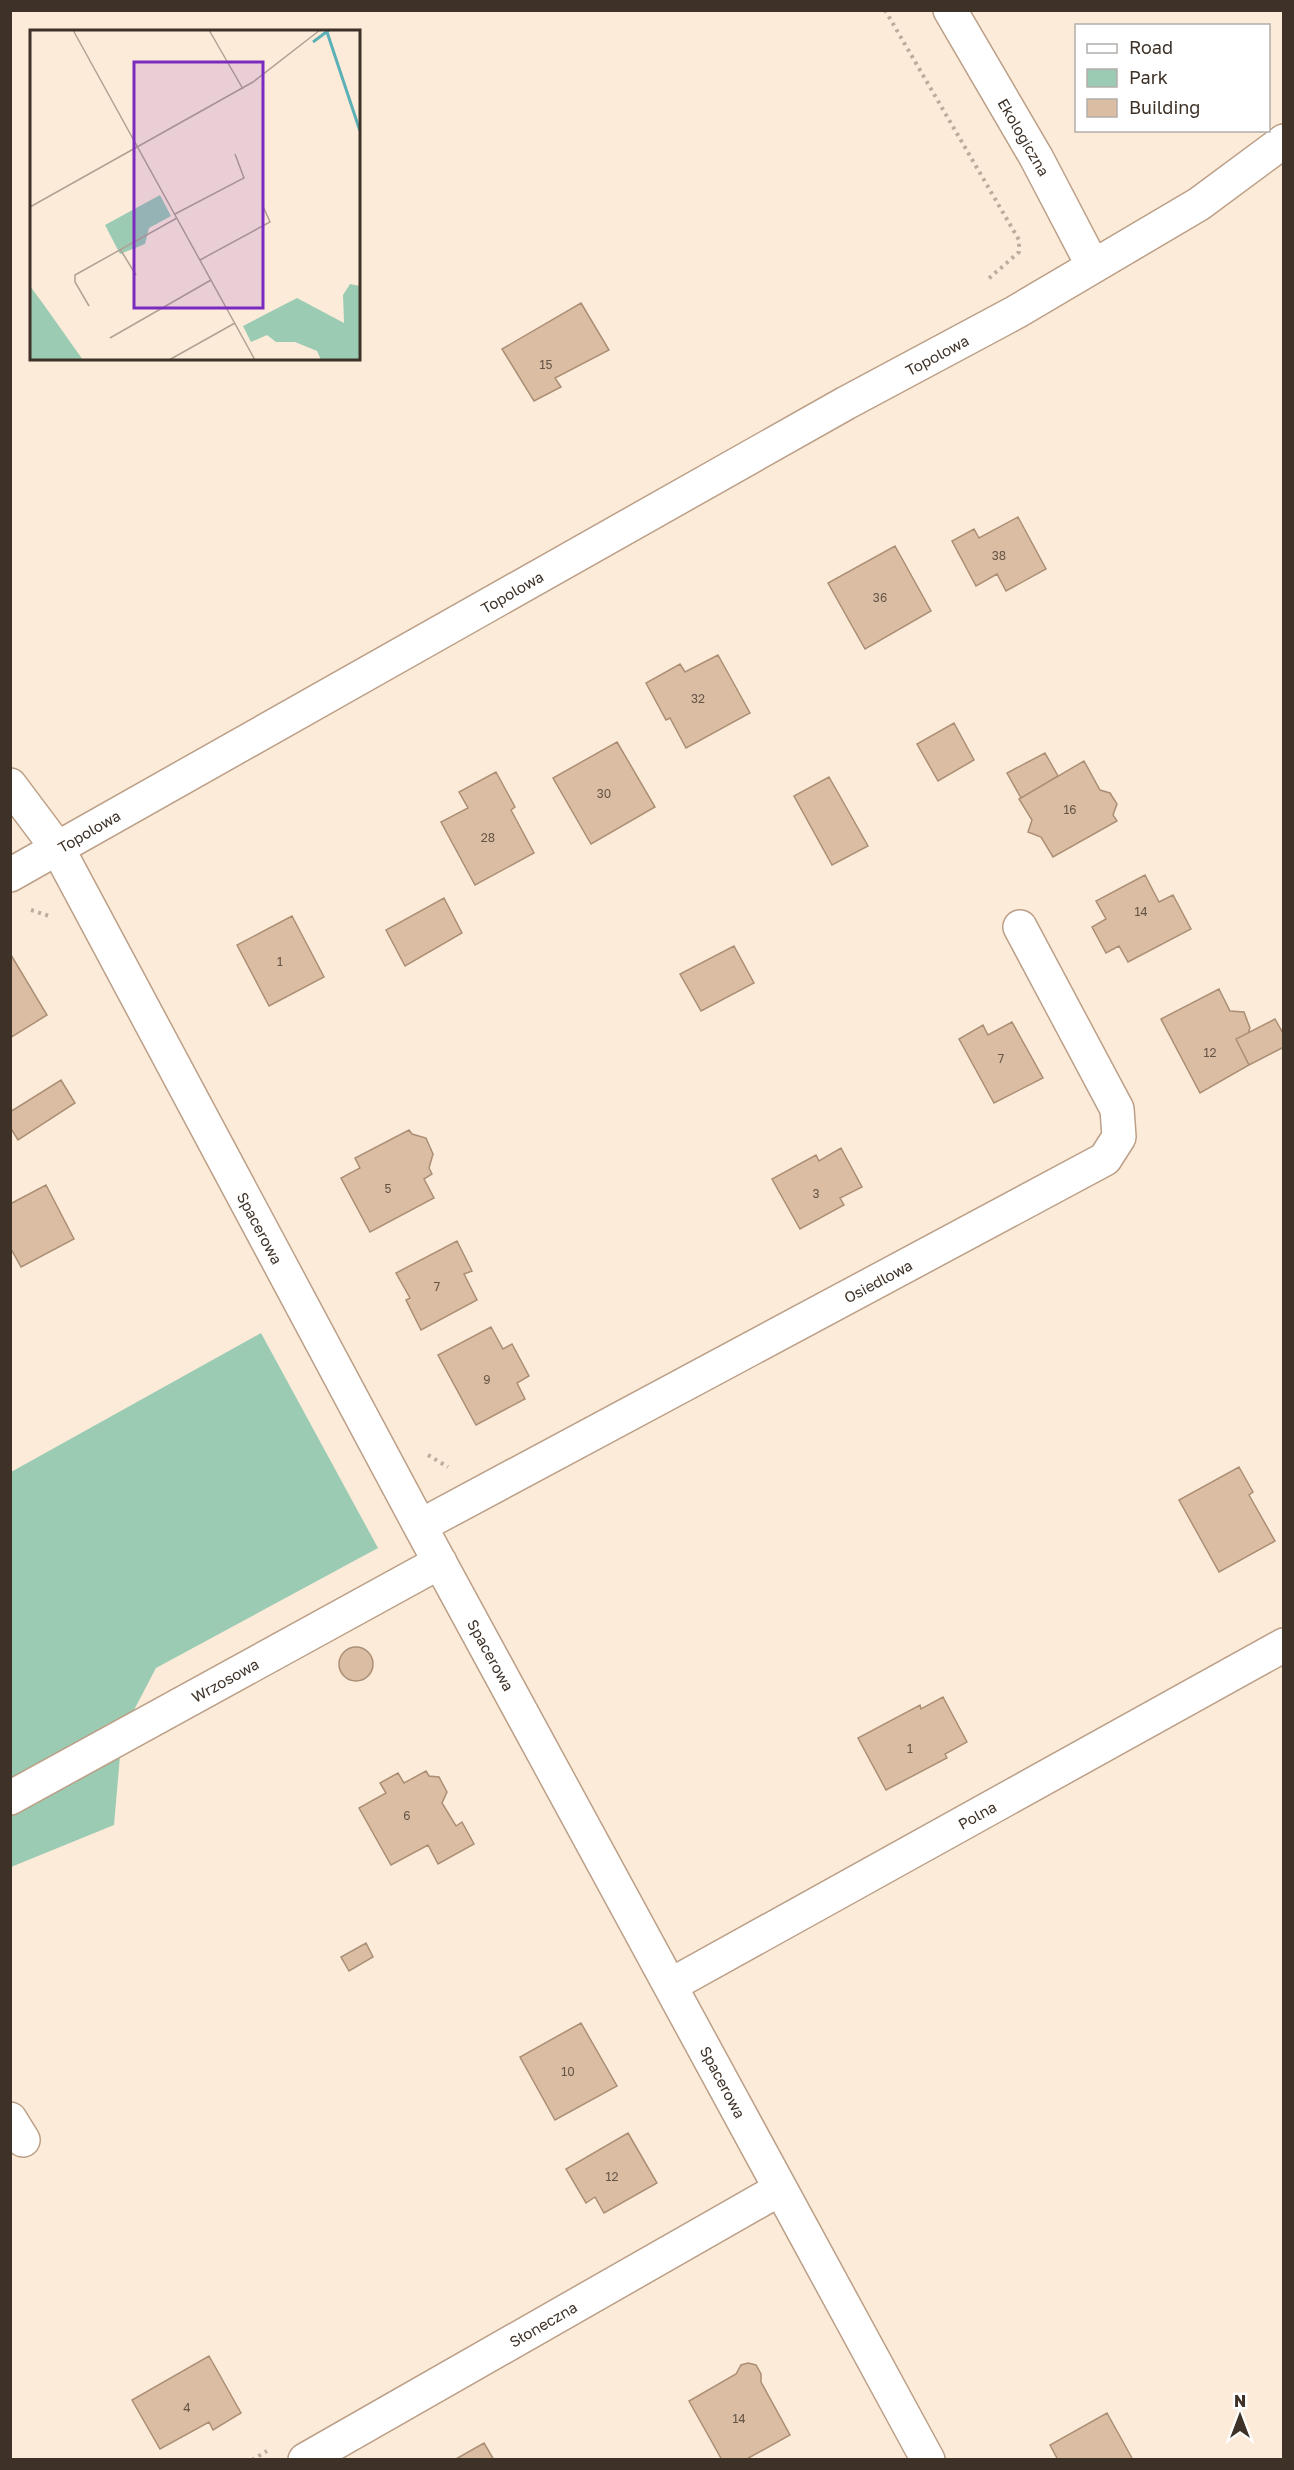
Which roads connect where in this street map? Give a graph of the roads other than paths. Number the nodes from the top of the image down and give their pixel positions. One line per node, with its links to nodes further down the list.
1 (950, 10): 3 (street, Ekologiczna)
2 (1284, 141): 3 (street, Topolowa)
3 (1093, 266): 5 (street, Topolowa)
4 (10, 785): 5 (street, Spacerowa)
5 (58, 849): 6 (street, Topolowa); 8 (street, Spacerowa)
6 (10, 875)
7 (1020, 927): 8 (street, Osiedlowa)
8 (420, 1526): 9 (street, Spacerowa)
9 (440, 1562): 11 (street, Wrzosowa); 12 (street, Spacerowa)
10 (1284, 1645): 12 (street, Polna)
11 (10, 1798)
12 (671, 1984): 13 (street, Spacerowa)
13 (780, 2189): 14 (street, Słoneczna); 15 (street, Spacerowa)
14 (305, 2460)
15 (928, 2460)

